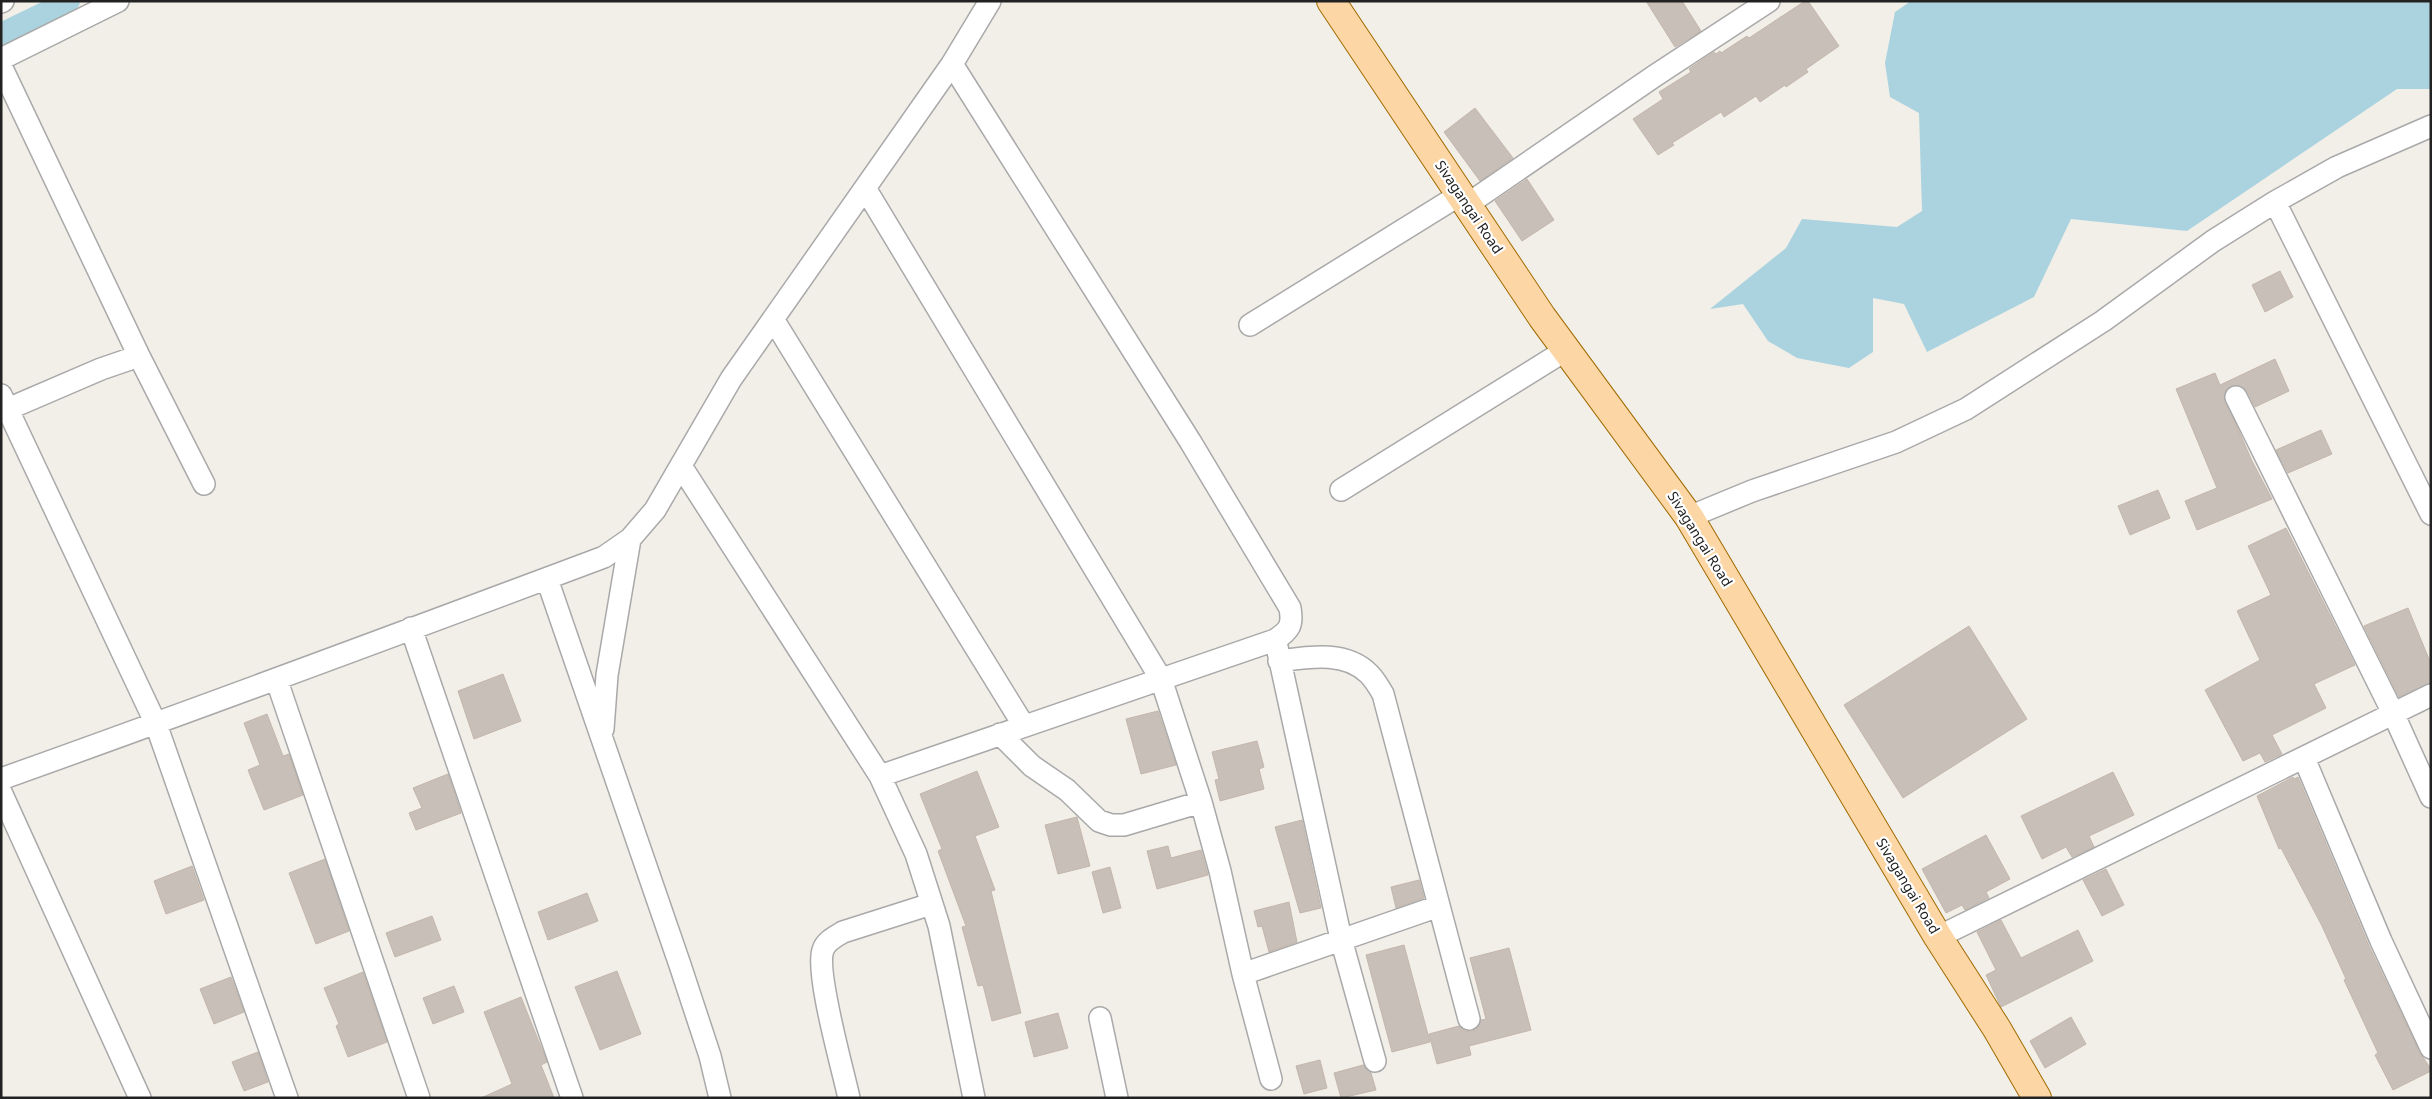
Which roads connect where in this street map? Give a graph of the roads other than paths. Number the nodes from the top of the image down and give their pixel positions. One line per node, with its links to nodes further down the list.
1 (118, 1): 5 (street)
2 (990, 1): 6 (street)
3 (1331, 1): 10 (main road, Sivagangai Road)
4 (1769, 1): 10 (street)
5 (1, 59)
6 (952, 64): 9 (street); 26 (street)
7 (1, 66): 15 (street)
8 (2431, 126): 11 (street)
9 (865, 188): 12 (street); 28 (street)
10 (1464, 199): 13 (street); 14 (main road, Sivagangai Road)
11 (2275, 202): 21 (street); 22 (street)
12 (773, 319): 18 (street); 33 (street)
13 (1250, 325)
14 (1566, 350): 20 (street); 22 (main road, Sivagangai Road)
15 (139, 356): 17 (street); 19 (street)
16 (2236, 397): 31 (street)
17 (4, 405): 32 (street)
18 (681, 466): 23 (street); 37 (street)
19 (204, 484)
20 (1340, 490)
21 (2431, 514)
22 (1689, 517): 44 (main road, Sivagangai Road)
23 (630, 539): 24 (street); 35 (street)
24 (547, 579): 25 (street); 35 (street)
25 (411, 628): 29 (street); 55 (street)
26 (1275, 640): 27 (street); 28 (street)
27 (1279, 661): 43 (street); 45 (street)
28 (1161, 678): 33 (street); 41 (street)
29 (277, 681): 32 (street); 54 (street)
30 (2431, 695): 31 (street)
31 (2394, 713): 36 (street); 40 (street)
32 (156, 724): 38 (street); 53 (street)
33 (1024, 726): 34 (street)
34 (1000, 734): 37 (street); 41 (street)
35 (603, 740): 56 (street)
36 (2304, 758): 44 (street); 49 (street)
37 (880, 776): 42 (street)
38 (1, 779)
39 (1, 792): 52 (street)
40 (2431, 797)
41 (1200, 802): 46 (street)
42 (931, 904): 57 (street); 58 (street)
43 (1439, 906): 45 (street); 48 (street)
44 (1938, 937): 60 (main road, Sivagangai Road)
45 (1342, 940): 46 (street); 50 (street)
46 (1243, 974): 51 (street)
47 (1100, 1018): 59 (street)
48 (1469, 1019)
49 (2431, 1048)
50 (1375, 1061)
51 (1272, 1079)
52 (140, 1098)
53 (287, 1098)
54 (419, 1098)
55 (572, 1098)
56 (720, 1098)
57 (849, 1098)
58 (974, 1098)
59 (1117, 1098)
60 (2037, 1098)

